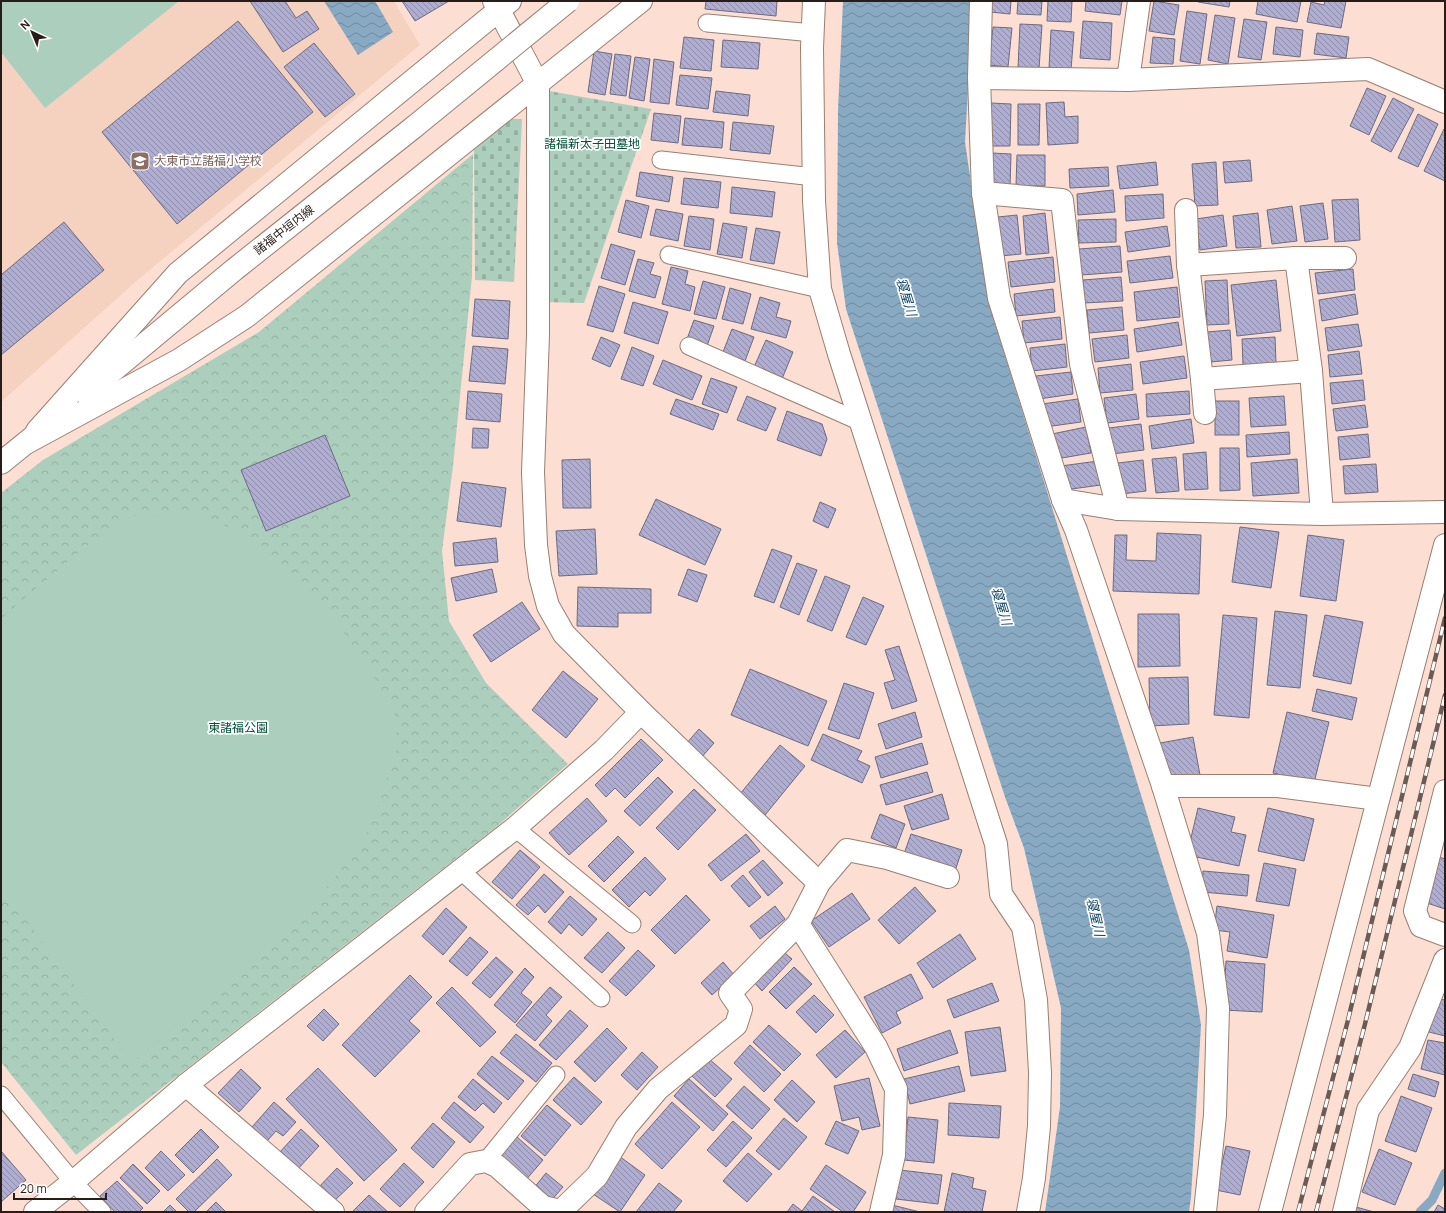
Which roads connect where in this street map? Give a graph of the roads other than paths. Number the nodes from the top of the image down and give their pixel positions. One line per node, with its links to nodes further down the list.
1 (568, 1): 27 (street, 諸福中垣内線, bridge)
2 (641, 1): 11 (street)
3 (814, 1): 8 (street)
4 (981, 1): 9 (street)
5 (1139, 1): 10 (street)
6 (501, 4): 11 (street); 27 (street)
7 (707, 23): 8 (lane)
8 (813, 33): 14 (street)
9 (979, 78): 10 (street); 15 (street)
10 (1128, 80): 12 (street)
11 (538, 84): 27 (street); 34 (street)
12 (1445, 102)
13 (661, 160): 14 (lane)
14 (814, 177): 21 (street)
15 (983, 193): 29 (street); 30 (street)
16 (1186, 210): 20 (street)
17 (669, 255): 21 (lane)
18 (1296, 258): 19 (street); 20 (street); 23 (street)
19 (1345, 258)
20 (1188, 265): 24 (street)
21 (820, 288): 26 (street)
22 (689, 346): 26 (lane)
23 (1311, 371): 24 (street); 32 (street)
24 (1202, 379): 25 (street)
25 (1205, 413)
26 (861, 422): 57 (street)
27 (26, 443): 28 (street, 諸福中垣内線)
28 (1, 463)
29 (1063, 500): 30 (street); 35 (street)
30 (1118, 509): 32 (street)
31 (1445, 512): 32 (street)
32 (1322, 514)
33 (1445, 545): 37 (street)
34 (641, 712): 38 (street); 41 (street)
35 (1163, 786): 37 (street); 58 (street)
36 (1445, 791): 44 (street)
37 (1378, 799): 59 (street)
38 (515, 828): 39 (street); 42 (lane)
39 (460, 870): 46 (lane); 48 (street)
40 (948, 877): 41 (street)
41 (819, 883): 43 (street)
42 (632, 924)
43 (798, 924): 50 (street); 56 (street)
44 (1445, 935)
45 (1445, 960): 60 (street)
46 (601, 998)
47 (556, 1075): 50 (lane)
48 (186, 1085): 51 (street); 54 (street)
49 (1, 1095): 51 (lane)
50 (486, 1161): 55 (street)
51 (73, 1182): 52 (street); 53 (lane)
52 (35, 1212)
53 (102, 1212)
54 (333, 1212)
55 (426, 1212)
56 (881, 1212)
57 (1028, 1212)
58 (1205, 1212)
59 (1270, 1212)
60 (1344, 1212)

